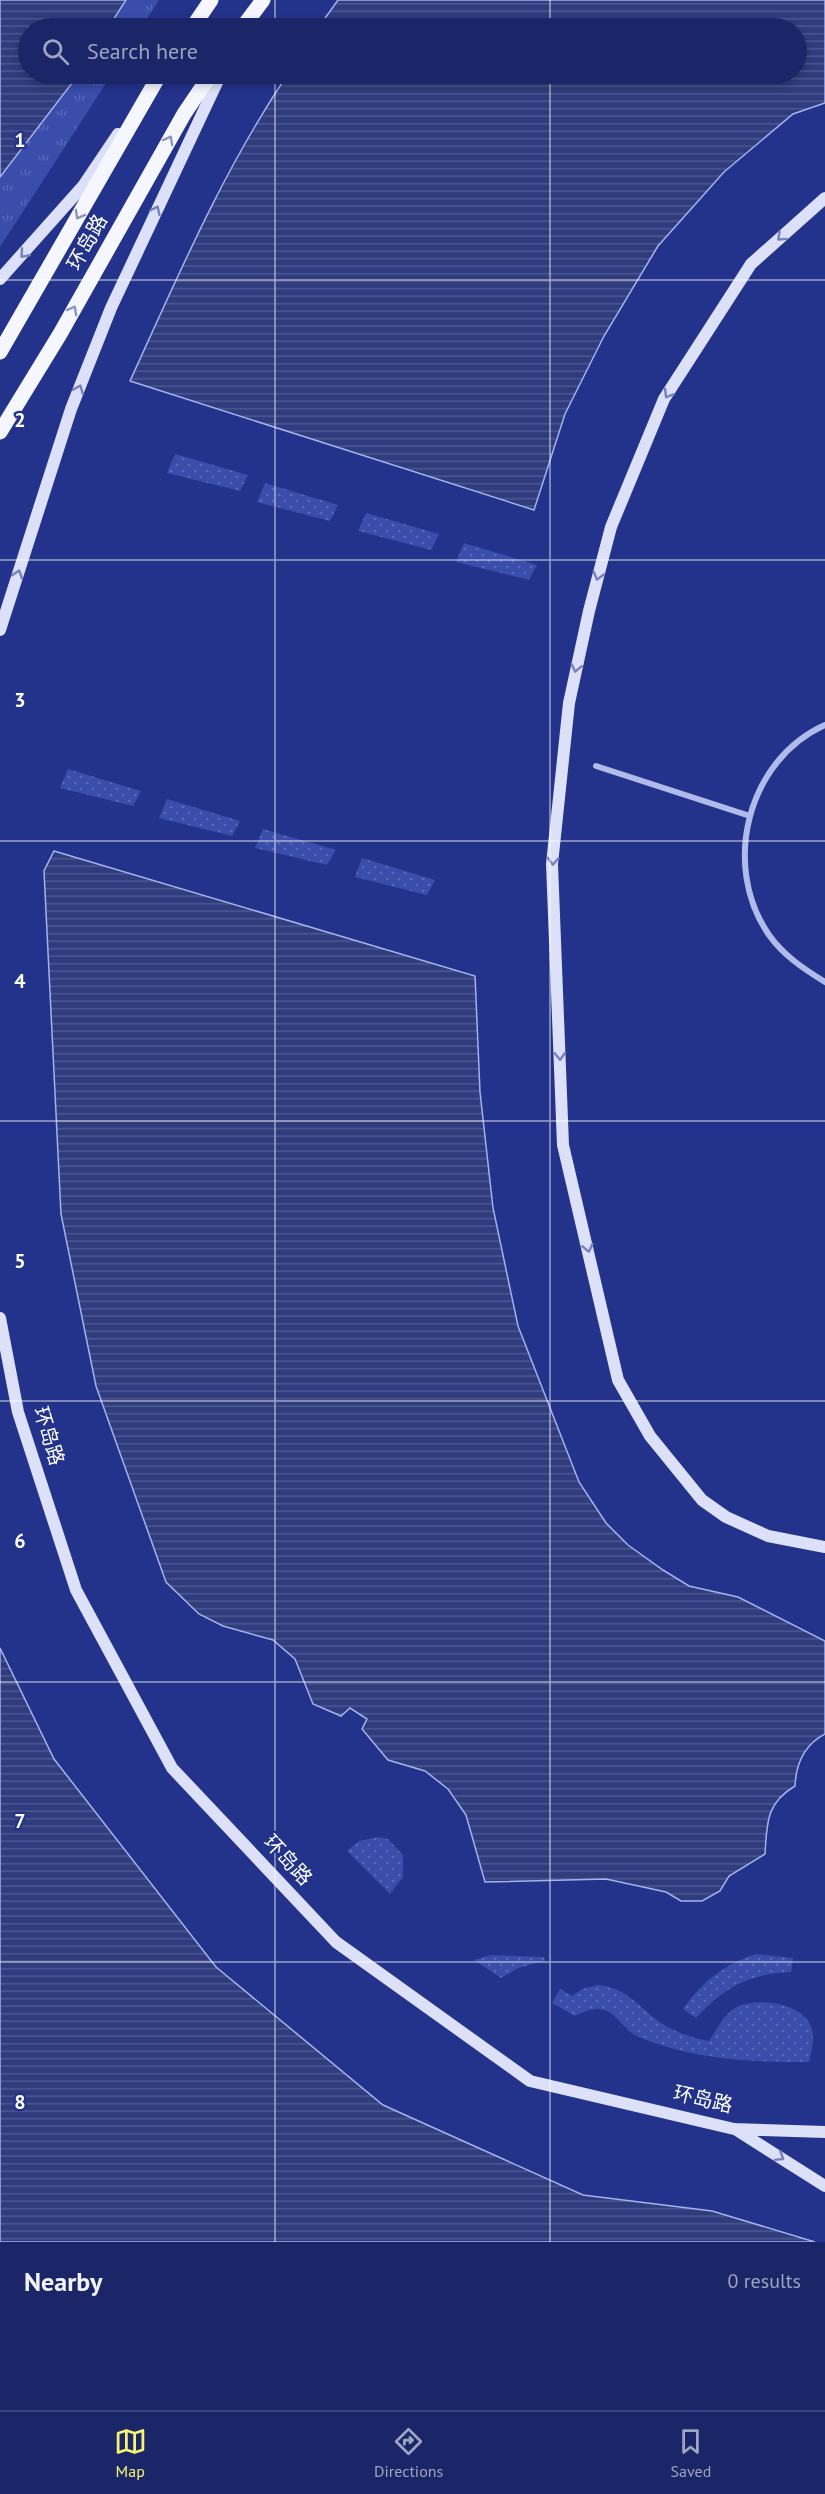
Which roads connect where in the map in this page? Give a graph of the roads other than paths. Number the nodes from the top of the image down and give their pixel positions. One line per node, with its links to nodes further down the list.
1 (211, 0): 3 (main road)
2 (263, 0): 4 (main road)
3 (199, 18)
4 (250, 18)
5 (153, 84): 8 (main road, 环岛路)
6 (204, 84): 12 (main road, 环岛路, one-way to 6)
7 (216, 84): 13 (main road, one-way to 7)
8 (148, 91): 10 (main road, one-way to 10); 11 (main road, 环岛路, one-way to 11)
9 (825, 198): 19 (main road, one-way to 19)
10 (0, 279)
11 (0, 352)
12 (0, 432)
13 (0, 630)
14 (825, 725): 16 (street)
15 (596, 766): 16 (street)
16 (750, 816): 17 (street)
17 (825, 982)
18 (0, 1318): 20 (main road, 环岛路)
19 (825, 1546)
20 (734, 2129): 21 (main road, 环岛路); 22 (main road, one-way to 22)
21 (825, 2132)
22 (825, 2186)

